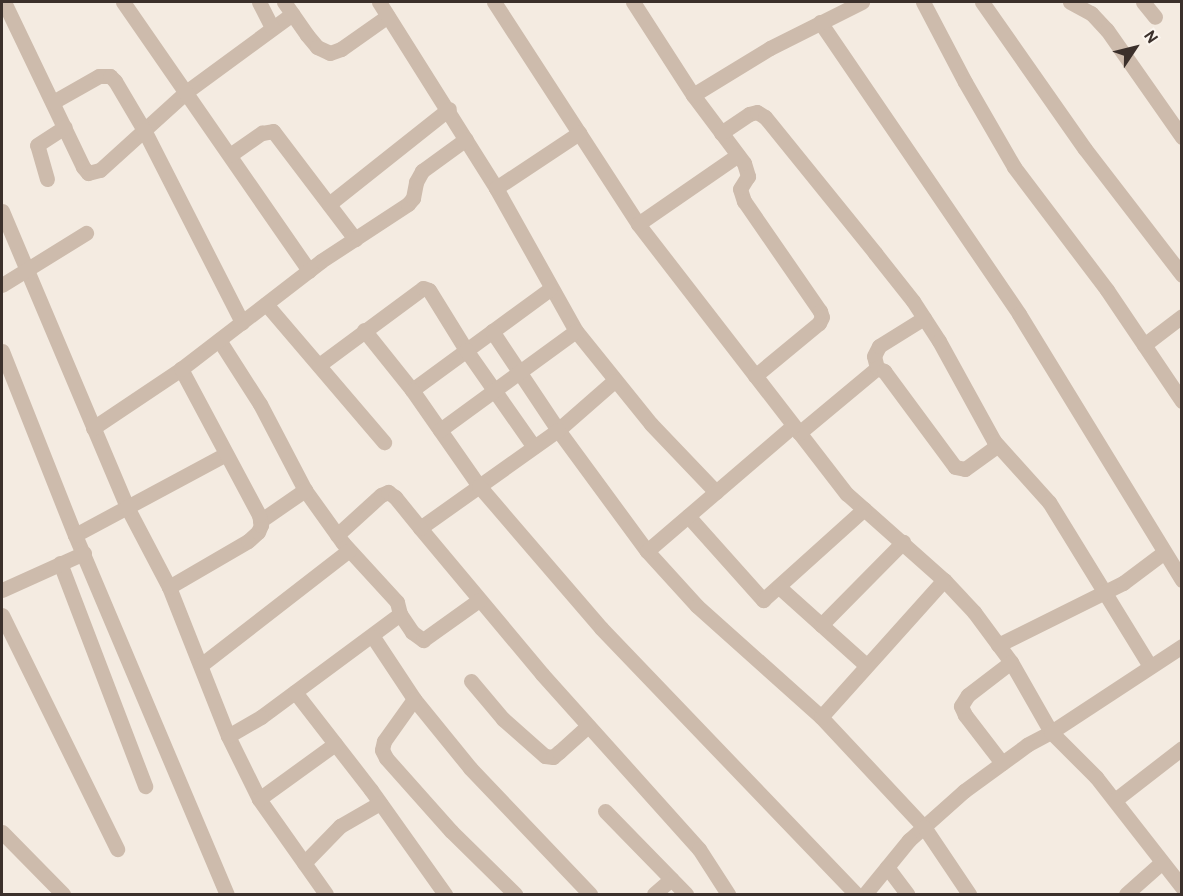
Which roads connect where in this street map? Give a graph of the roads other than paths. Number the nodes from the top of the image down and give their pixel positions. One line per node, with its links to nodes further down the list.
1 (4, 2): 19 (street)
2 (123, 2): 17 (street)
3 (259, 2): 16 (street)
4 (379, 2): 13 (street)
5 (494, 2): 23 (street)
6 (862, 2): 15 (street)
7 (923, 2): 49 (street)
8 (982, 2): 38 (street)
9 (1070, 2): 25 (street)
10 (1143, 2): 14 (street)
11 (638, 4): 18 (street)
12 (288, 8): 13 (street); 16 (street)
13 (388, 16): 20 (street)
14 (1155, 17)
15 (820, 22): 18 (street); 83 (street)
16 (273, 28): 17 (street)
17 (186, 92): 22 (street); 27 (street)
18 (693, 95): 24 (street)
19 (53, 102): 21 (street); 22 (street)
20 (449, 109): 26 (street); 31 (street)
21 (64, 127): 22 (street); 29 (street)
22 (144, 130): 44 (street)
23 (579, 133): 30 (street); 33 (street)
24 (721, 133): 28 (street); 43 (street)
25 (1182, 137)
26 (466, 139): 30 (street); 35 (street)
27 (230, 155): 31 (street); 37 (street)
28 (738, 155): 33 (street); 56 (street)
29 (47, 179)
30 (496, 188): 40 (street)
31 (330, 204): 35 (street)
32 (2, 211): 36 (street)
33 (638, 224): 56 (street)
34 (86, 233): 36 (street)
35 (355, 239): 37 (street)
36 (26, 271): 39 (street); 61 (street)
37 (309, 271): 41 (street)
38 (1182, 275)
39 (2, 285)
40 (550, 289): 46 (street); 47 (street)
41 (266, 304): 44 (street); 52 (street)
42 (1182, 316): 49 (street)
43 (924, 318): 53 (street); 66 (street)
44 (242, 322): 48 (street)
45 (364, 330): 50 (street); 52 (street); 58 (street)
46 (492, 331): 50 (street); 55 (street)
47 (576, 331): 55 (street); 57 (street)
48 (219, 340): 54 (street); 70 (street)
49 (1144, 345): 60 (street)
50 (466, 350): 58 (street); 59 (street)
51 (2, 351): 77 (street)
52 (319, 365): 65 (street)
53 (877, 368): 62 (street); 66 (street)
54 (181, 369): 61 (street); 68 (street)
55 (519, 373): 59 (street); 64 (street)
56 (755, 376): 62 (street)
57 (614, 381): 64 (street); 71 (street)
58 (412, 390): 63 (street)
59 (495, 390): 63 (street); 67 (street)
60 (1182, 401)
61 (93, 428): 72 (street)
62 (796, 429): 71 (street); 73 (street)
63 (440, 430): 69 (street)
64 (558, 430): 67 (street); 81 (street)
65 (384, 442)
66 (997, 446): 90 (street)
67 (534, 447): 69 (street)
68 (226, 454): 72 (street); 75 (street)
69 (479, 486): 76 (street); 134 (street)
70 (305, 490): 75 (street); 78 (street)
71 (716, 492): 74 (street)
72 (127, 507): 77 (street); 87 (street)
73 (864, 509): 79 (street); 88 (street)
74 (688, 516): 81 (street); 88 (street)
75 (261, 521): 87 (street)
76 (420, 528): 78 (street); 91 (street)
77 (75, 535): 82 (street)
78 (337, 535): 80 (street)
79 (903, 542): 85 (street); 94 (street)
80 (349, 549): 92 (street); 99 (street)
81 (647, 550): 105 (street)
82 (84, 553): 84 (street); 126 (street)
83 (1163, 553): 86 (street); 90 (street)
84 (60, 563): 89 (street); 112 (street)
85 (944, 580): 96 (street); 100 (street)
86 (1182, 580)
87 (169, 587): 99 (street)
88 (779, 587): 94 (street)
89 (2, 590)
90 (1104, 593): 96 (street); 101 (street)
91 (479, 600): 92 (street); 106 (street)
92 (400, 614): 95 (street)
93 (2, 615): 119 (street)
94 (821, 625): 100 (street)
95 (373, 636): 103 (street); 104 (street)
96 (998, 645): 98 (street)
97 (1182, 646): 101 (street)
98 (1011, 662): 107 (street); 111 (street)
99 (201, 665): 108 (street)
100 (866, 665): 105 (street)
101 (1150, 666): 107 (street)
102 (471, 681): 106 (street)
103 (295, 692): 108 (street); 109 (street)
104 (414, 699): 129 (street); 130 (street)
105 (821, 717): 117 (street)
106 (588, 726): 133 (street)
107 (1051, 732): 111 (street); 114 (street)
108 (228, 736): 113 (street)
109 (335, 744): 113 (street); 115 (street)
110 (1182, 748): 114 (street)
111 (1002, 763): 117 (street)
112 (145, 786)
113 (259, 799): 121 (street)
114 (1115, 800): 120 (street)
115 (380, 803): 121 (street); 128 (street)
116 (605, 811): 123 (street)
117 (924, 826): 122 (street); 137 (street)
118 (4, 839): 125 (street)
119 (117, 849)
120 (1162, 862): 124 (street); 138 (street)
121 (304, 863): 127 (street)
122 (887, 867): 135 (street); 136 (street)
123 (671, 879): 131 (street); 132 (street)
124 (1182, 887)
125 (63, 894)
126 (226, 894)
127 (326, 894)
128 (445, 894)
129 (515, 894)
130 (590, 894)
131 (654, 894)
132 (686, 894)
133 (728, 894)
134 (856, 894)
135 (865, 894)
136 (908, 894)
137 (969, 894)
138 (1126, 894)

